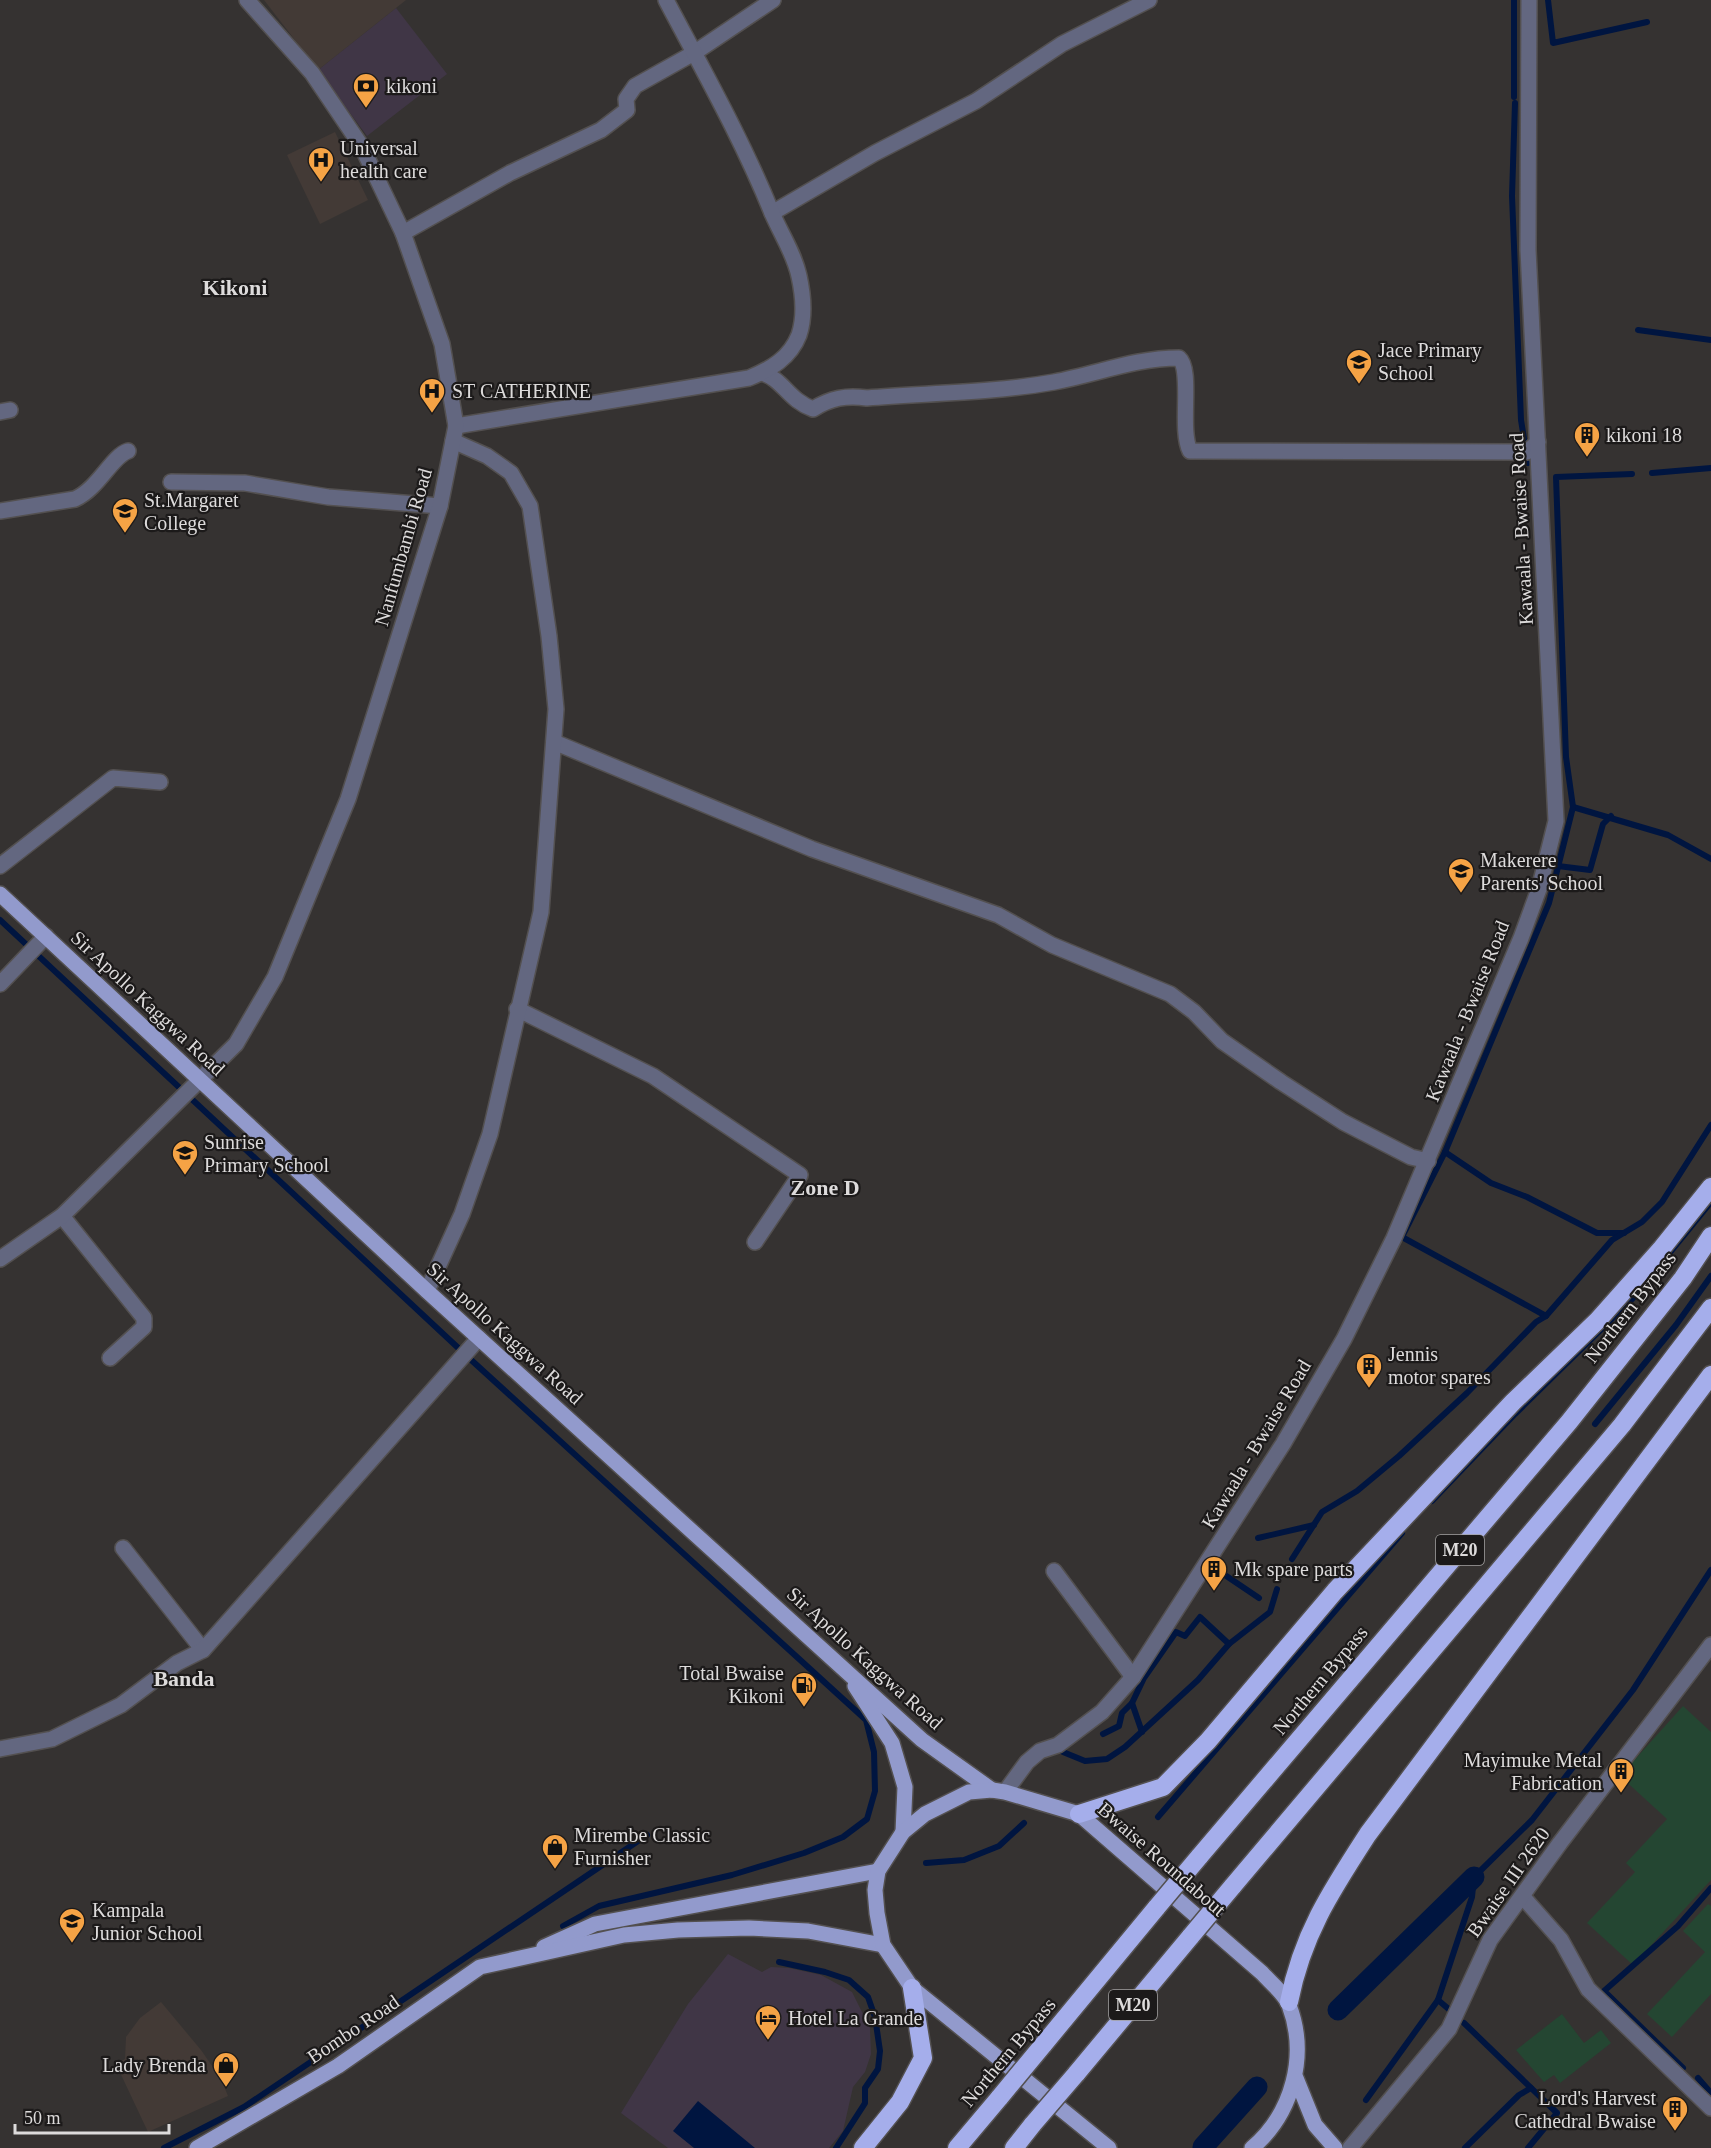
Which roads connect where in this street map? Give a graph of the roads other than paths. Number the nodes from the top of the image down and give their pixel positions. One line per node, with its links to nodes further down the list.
1 (247, 0): 8 (street, Nanfumbambi Road)
2 (666, 0): 6 (street)
3 (773, 0): 6 (street)
4 (1149, 0): 7 (street)
5 (1528, 0): 11 (street, Kawaala - Bwaise Road)
6 (694, 53): 7 (street); 8 (street)
7 (772, 213): 9 (street)
8 (403, 233): 10 (street, Nanfumbambi Road)
9 (762, 373): 10 (street); 11 (street)
10 (454, 434): 14 (street, Nanfumbambi Road); 16 (street)
11 (1538, 442): 24 (street, Kawaala - Bwaise Road)
12 (128, 451): 15 (street)
13 (171, 482): 14 (street)
14 (440, 506): 23 (street, Nanfumbambi Road)
15 (0, 511)
16 (554, 742): 22 (street); 24 (street)
17 (160, 782): 18 (street)
18 (0, 866)
19 (0, 894): 20 (main road, Sir Apollo Kaggwa Road)
20 (46, 936): 21 (street); 23 (main road, Sir Apollo Kaggwa Road)
21 (0, 984)
22 (517, 1009): 28 (street); 30 (street)
23 (201, 1080): 26 (street, Nanfumbambi Road); 30 (main road, Sir Apollo Kaggwa Road)
24 (1428, 1161): 40 (street, Kawaala - Bwaise Road)
25 (1711, 1186): 43 (highway)
26 (62, 1216): 29 (street, Nanfumbambi Road); 33 (street)
27 (1711, 1236): 55 (highway, Northern Bypass / M20, bridge)
28 (755, 1242)
29 (0, 1259)
30 (427, 1291): 32 (main road, Sir Apollo Kaggwa Road)
31 (1711, 1308): 56 (highway, M20, bridge)
32 (479, 1338): 38 (street); 39 (main road, Sir Apollo Kaggwa Road)
33 (110, 1358)
34 (1711, 1375): 50 (highway)
35 (123, 1548): 38 (street)
36 (1054, 1570): 40 (street)
37 (1711, 1645): 46 (street, Bwaise III 2620)
38 (203, 1650): 41 (street)
39 (844, 1668): 42 (main road, Sir Apollo Kaggwa Road); 44 (main road)
40 (1133, 1677): 42 (street, Kawaala - Bwaise Road)
41 (0, 1749)
42 (998, 1791): 43 (main road, Bwaise Roundabout); 44 (main road, Bwaise Roundabout)
43 (1079, 1814): 50 (main road, Bwaise Roundabout)
44 (903, 1832): 45 (main road, Bwaise Roundabout)
45 (878, 1871): 47 (main road, Bwaise Roundabout); 48 (main road, Bombo Road)
46 (1523, 1898): 52 (street); 60 (street, Bwaise III 2620)
47 (883, 1945): 48 (main road, Bombo Road); 49 (main road, Bwaise Roundabout)
48 (534, 1954): 53 (main road, Bombo Road)
49 (912, 1988): 54 (highway); 57 (main road, Bwaise Roundabout)
50 (1289, 2002): 51 (main road)
51 (1296, 2078): 58 (main road); 59 (main road)
52 (1711, 2108)
53 (197, 2148)
54 (863, 2148)
55 (957, 2148)
56 (1014, 2148)
57 (1109, 2148)
58 (1252, 2148)
59 (1335, 2148)
60 (1350, 2148)

